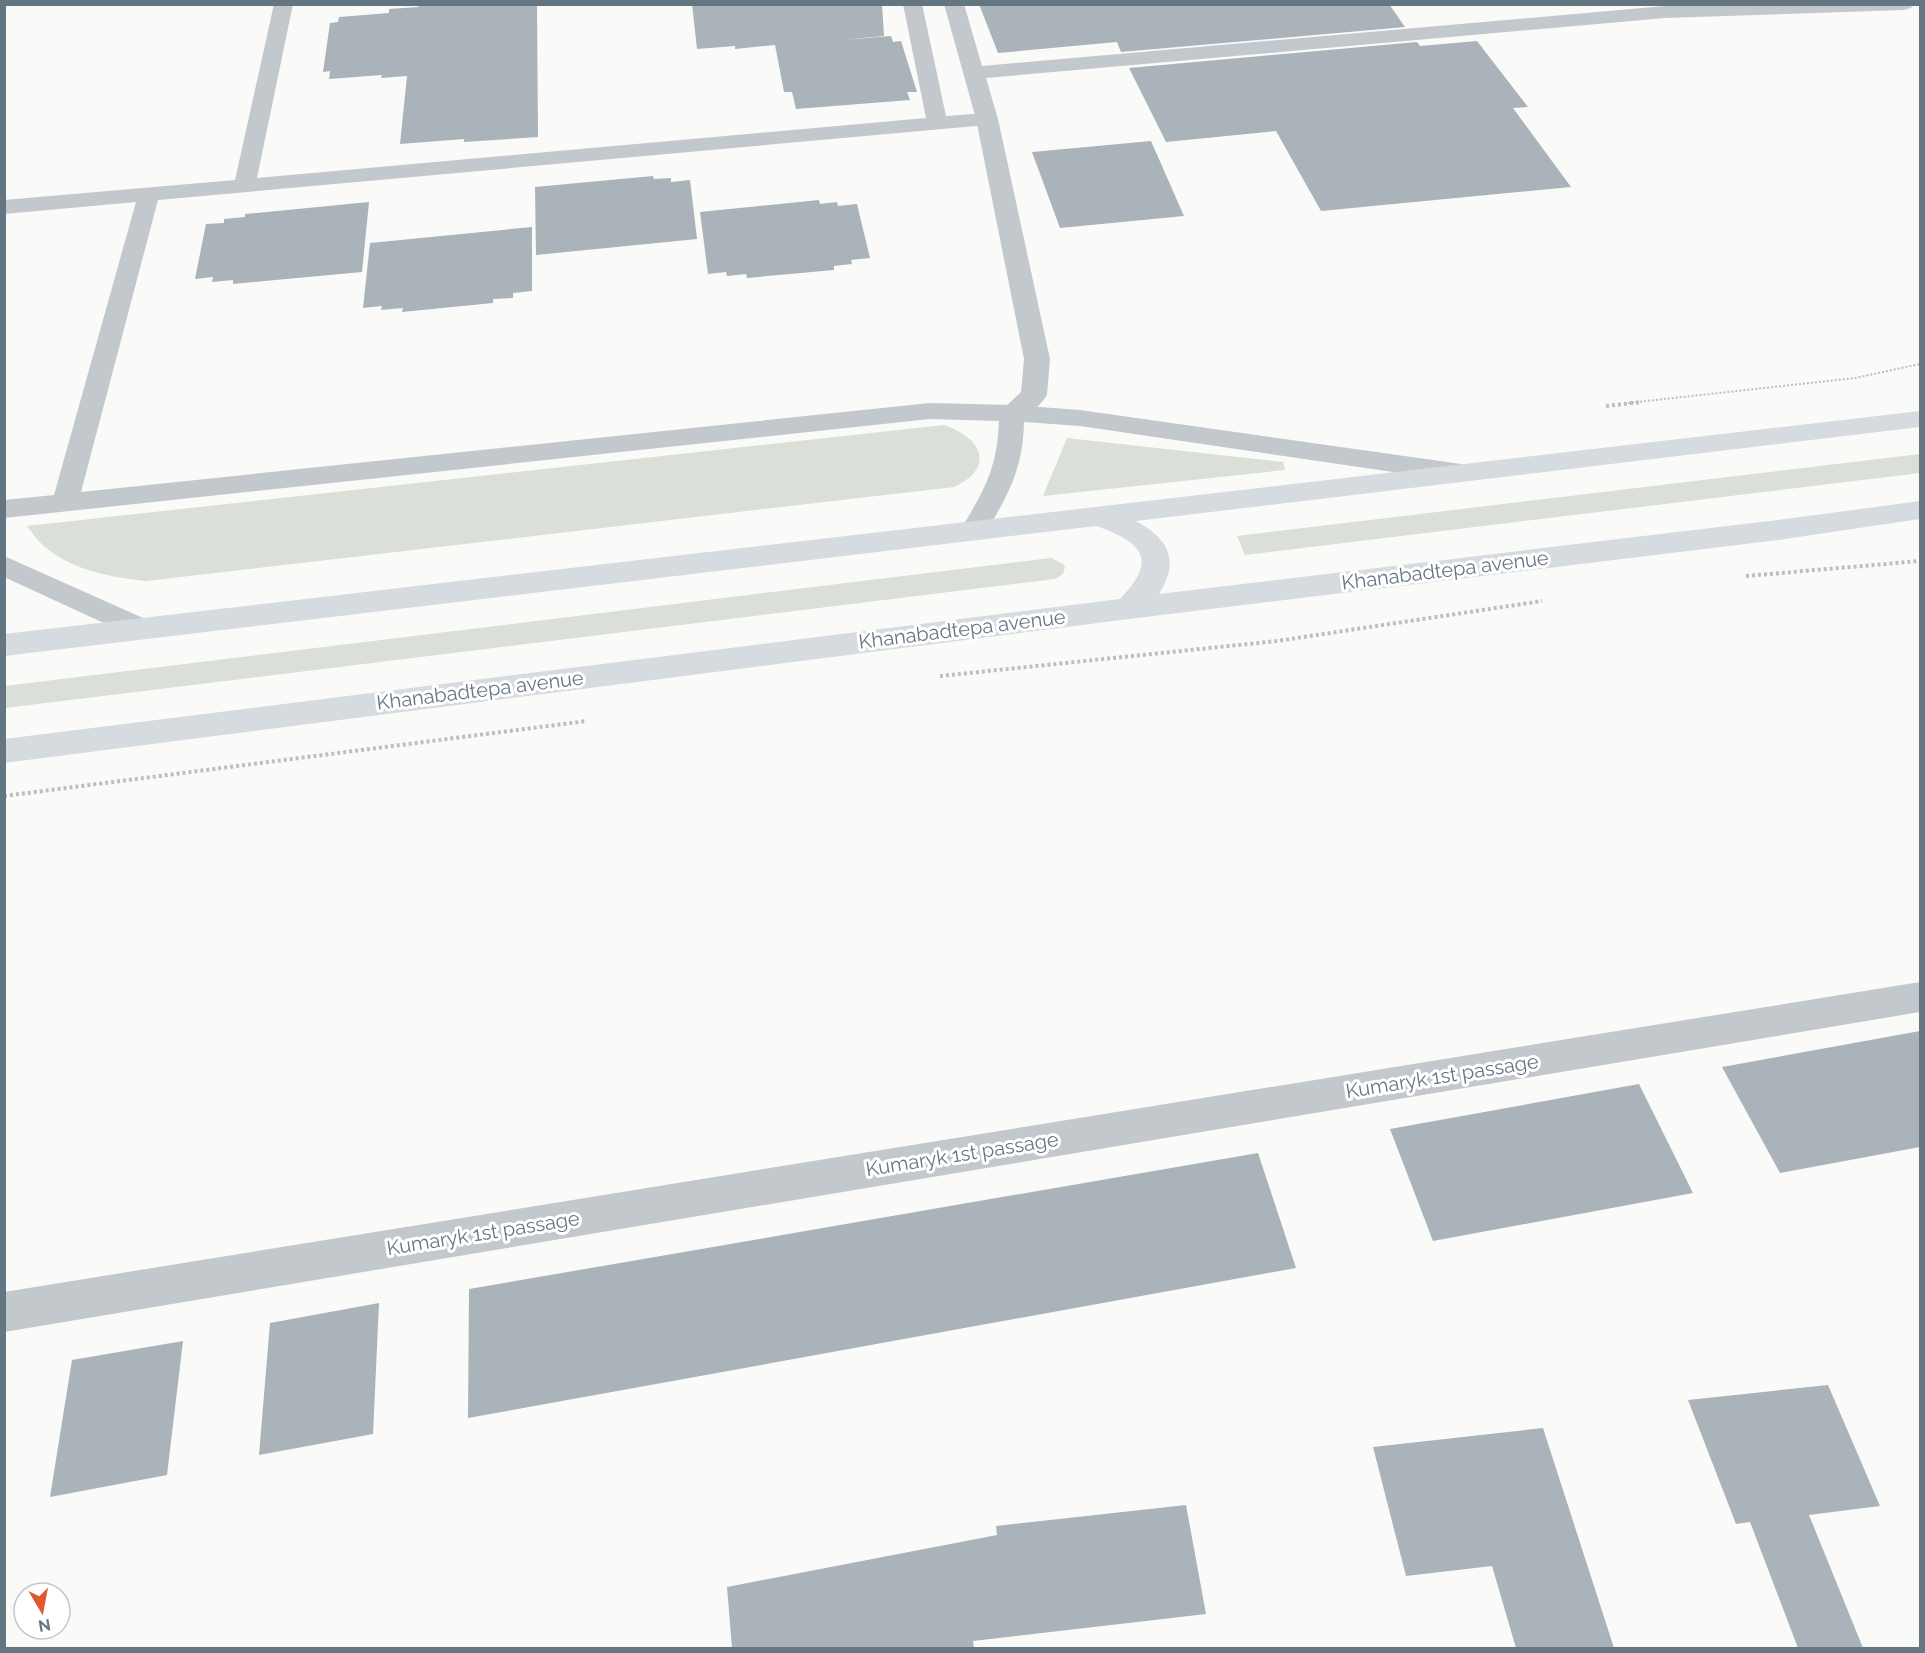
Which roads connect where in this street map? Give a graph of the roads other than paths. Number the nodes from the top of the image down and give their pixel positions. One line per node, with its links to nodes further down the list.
1 (284, 4): 8 (lane)
2 (912, 4): 7 (lane)
3 (954, 4): 5 (street)
4 (1904, 4): 5 (street)
5 (974, 73): 6 (street)
6 (987, 119): 7 (lane); 11 (street)
7 (937, 123): 8 (lane)
8 (245, 185): 9 (lane)
9 (149, 194): 10 (lane); 14 (lane)
10 (4, 207)
11 (1012, 412): 13 (lane); 14 (lane); 18 (lane)
12 (1920, 419): 13 (highway)
13 (1461, 473): 17 (highway)
14 (65, 503): 15 (lane)
15 (4, 509)
16 (1920, 510): 20 (highway, Khanabadtepa avenue)
17 (1100, 517): 18 (highway); 20 (highway)
18 (974, 531): 21 (highway)
19 (4, 566): 21 (lane)
20 (1128, 608): 23 (highway, Khanabadtepa avenue)
21 (142, 629): 22 (highway)
22 (4, 645)
23 (4, 751)
24 (1920, 997): 25 (street, Kumaryk 1st passage)
25 (4, 1312)

